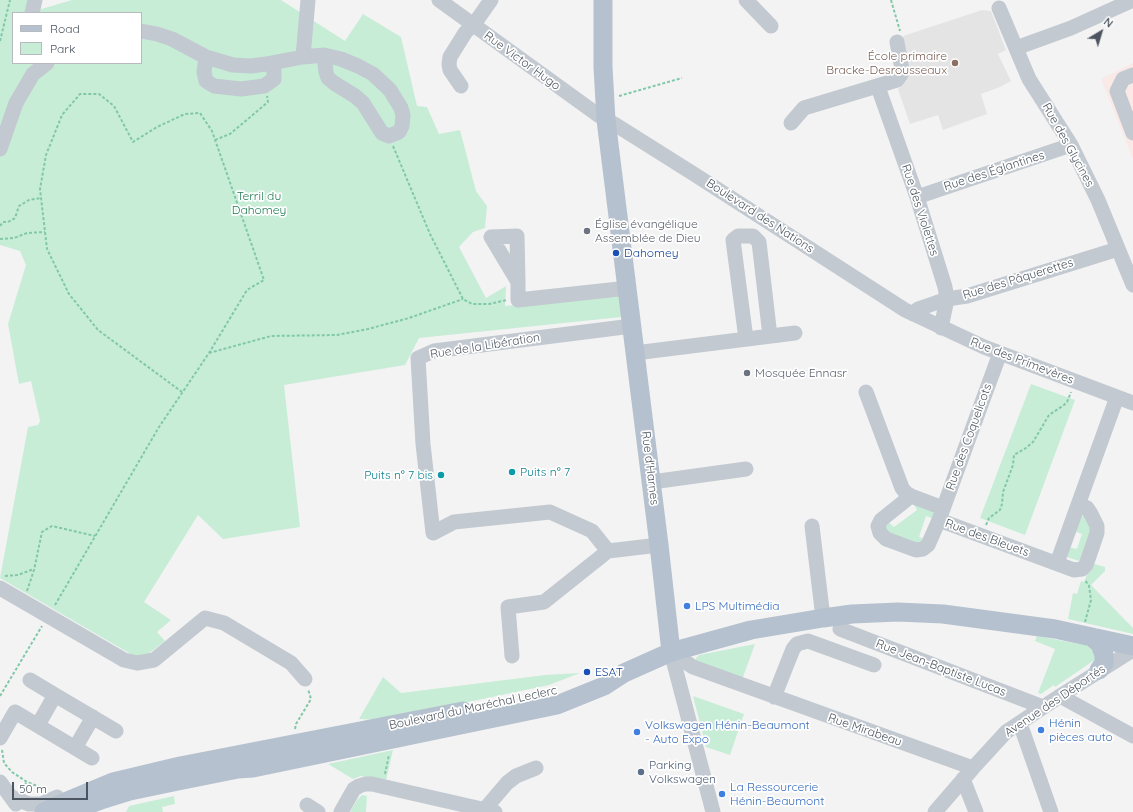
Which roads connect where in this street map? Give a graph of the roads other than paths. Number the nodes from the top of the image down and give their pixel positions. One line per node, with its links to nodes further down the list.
1 (34, 0): 9 (street)
2 (308, 0): 17 (street)
3 (439, 0): 10 (street, Rue Victor Hugo)
4 (491, 0): 10 (street)
5 (603, 0): 23 (main road)
6 (746, 0): 11 (street)
7 (1127, 1): 14 (street)
8 (999, 8): 14 (street, Rue des Glycines)
9 (32, 12)
10 (472, 25): 21 (street); 23 (street, Rue Victor Hugo)
11 (771, 26)
12 (142, 31): 16 (street)
13 (897, 42): 22 (street)
14 (1016, 48): 26 (street, Rue des Glycines)
15 (324, 55): 15 (street); 17 (street)
16 (206, 56): 18 (street); 18 (street)
17 (303, 57): 18 (street)
18 (274, 63)
19 (46, 64): 27 (street)
20 (1133, 75): 25 (street)
21 (461, 86)
22 (878, 87): 24 (street); 28 (street, Rue des Violettes)
23 (606, 120): 32 (main road, Rue d'Harnes); 34 (street, Boulevard des Nations)
24 (791, 123)
25 (1133, 133)
26 (1071, 145): 28 (street, Rue des Églantines); 29 (street, Rue des Glycines)
27 (0, 150)
28 (917, 197): 33 (street, Rue des Violettes)
29 (1118, 249): 31 (street, Rue des Glycines); 33 (street, Rue des Pâquerettes)
30 (518, 282): 32 (street)
31 (1133, 285)
32 (628, 288): 35 (main road, Rue d'Harnes)
33 (947, 299): 34 (street); 36 (street, Rue des Pâquerettes)
34 (912, 314): 36 (street, Rue des Primevères)
35 (632, 326): 40 (main road, Rue d'Harnes); 52 (street, Rue de la Libération)
36 (941, 328): 41 (street, Rue des Primevères)
37 (795, 333): 38 (street)
38 (770, 336): 39 (street); 39 (street)
39 (746, 339): 40 (street)
40 (635, 353): 46 (main road, Rue d'Harnes)
41 (1000, 353): 43 (street, Rue des Primevères); 49 (street, Rue des Coquelicots)
42 (866, 392): 47 (street)
43 (1118, 397): 44 (street, Rue des Primevères); 48 (street)
44 (1133, 403)
45 (746, 469): 46 (street)
46 (652, 482): 51 (main road, Rue d'Harnes)
47 (911, 496): 49 (street, Rue des Bleuets); 49 (street, Rue des Bleuets)
48 (1078, 504): 53 (street); 53 (street, Rue des Bleuets)
49 (941, 514): 53 (street, Rue des Bleuets)
50 (812, 526): 55 (street)
51 (659, 544): 52 (street); 60 (main road, Rue d'Harnes)
52 (608, 551): 61 (street)
53 (1057, 564)
54 (0, 588): 65 (street)
55 (823, 618): 57 (main road); 60 (main road)
56 (840, 629): 70 (street, Rue Jean-Baptiste Lucas)
57 (1087, 635): 58 (main road); 63 (main road)
58 (1133, 646)
59 (1133, 650): 63 (street, Avenue des Déportés)
60 (671, 652): 64 (main road); 69 (street, Rue Mirabeau); 90 (street, Rue d'Harnes)
61 (512, 656)
62 (874, 665): 69 (street)
63 (1099, 670): 68 (street, Avenue des Déportés)
64 (624, 672): 82 (main road, Boulevard du Maréchal Leclerc); 88 (main road, Boulevard du Maréchal Leclerc)
65 (305, 679)
66 (30, 680): 67 (street)
67 (55, 696): 71 (street); 73 (street)
68 (1060, 696): 70 (street, Avenue des Déportés); 75 (street)
69 (774, 697): 80 (street, Rue Mirabeau)
70 (1043, 707): 72 (street, Avenue des Déportés)
71 (93, 717): 74 (street); 77 (street)
72 (1019, 723): 80 (street, Avenue des Déportés); 93 (street)
73 (38, 725): 76 (street); 77 (street)
74 (116, 731)
75 (1133, 736)
76 (0, 738)
77 (75, 748): 78 (street)
78 (92, 758)
79 (536, 768): 84 (street)
80 (968, 773): 91 (street, Avenue des Déportés); 92 (street)
81 (0, 782): 83 (street)
82 (87, 792): 83 (street); 87 (main road, Boulevard du Maréchal Leclerc)
83 (11, 797): 85 (street); 86 (street)
84 (489, 811): 89 (street)
85 (11, 812)
86 (22, 812)
87 (44, 812)
88 (68, 812)
89 (341, 812)
90 (713, 812)
91 (935, 812)
92 (976, 812)
93 (1051, 812)

